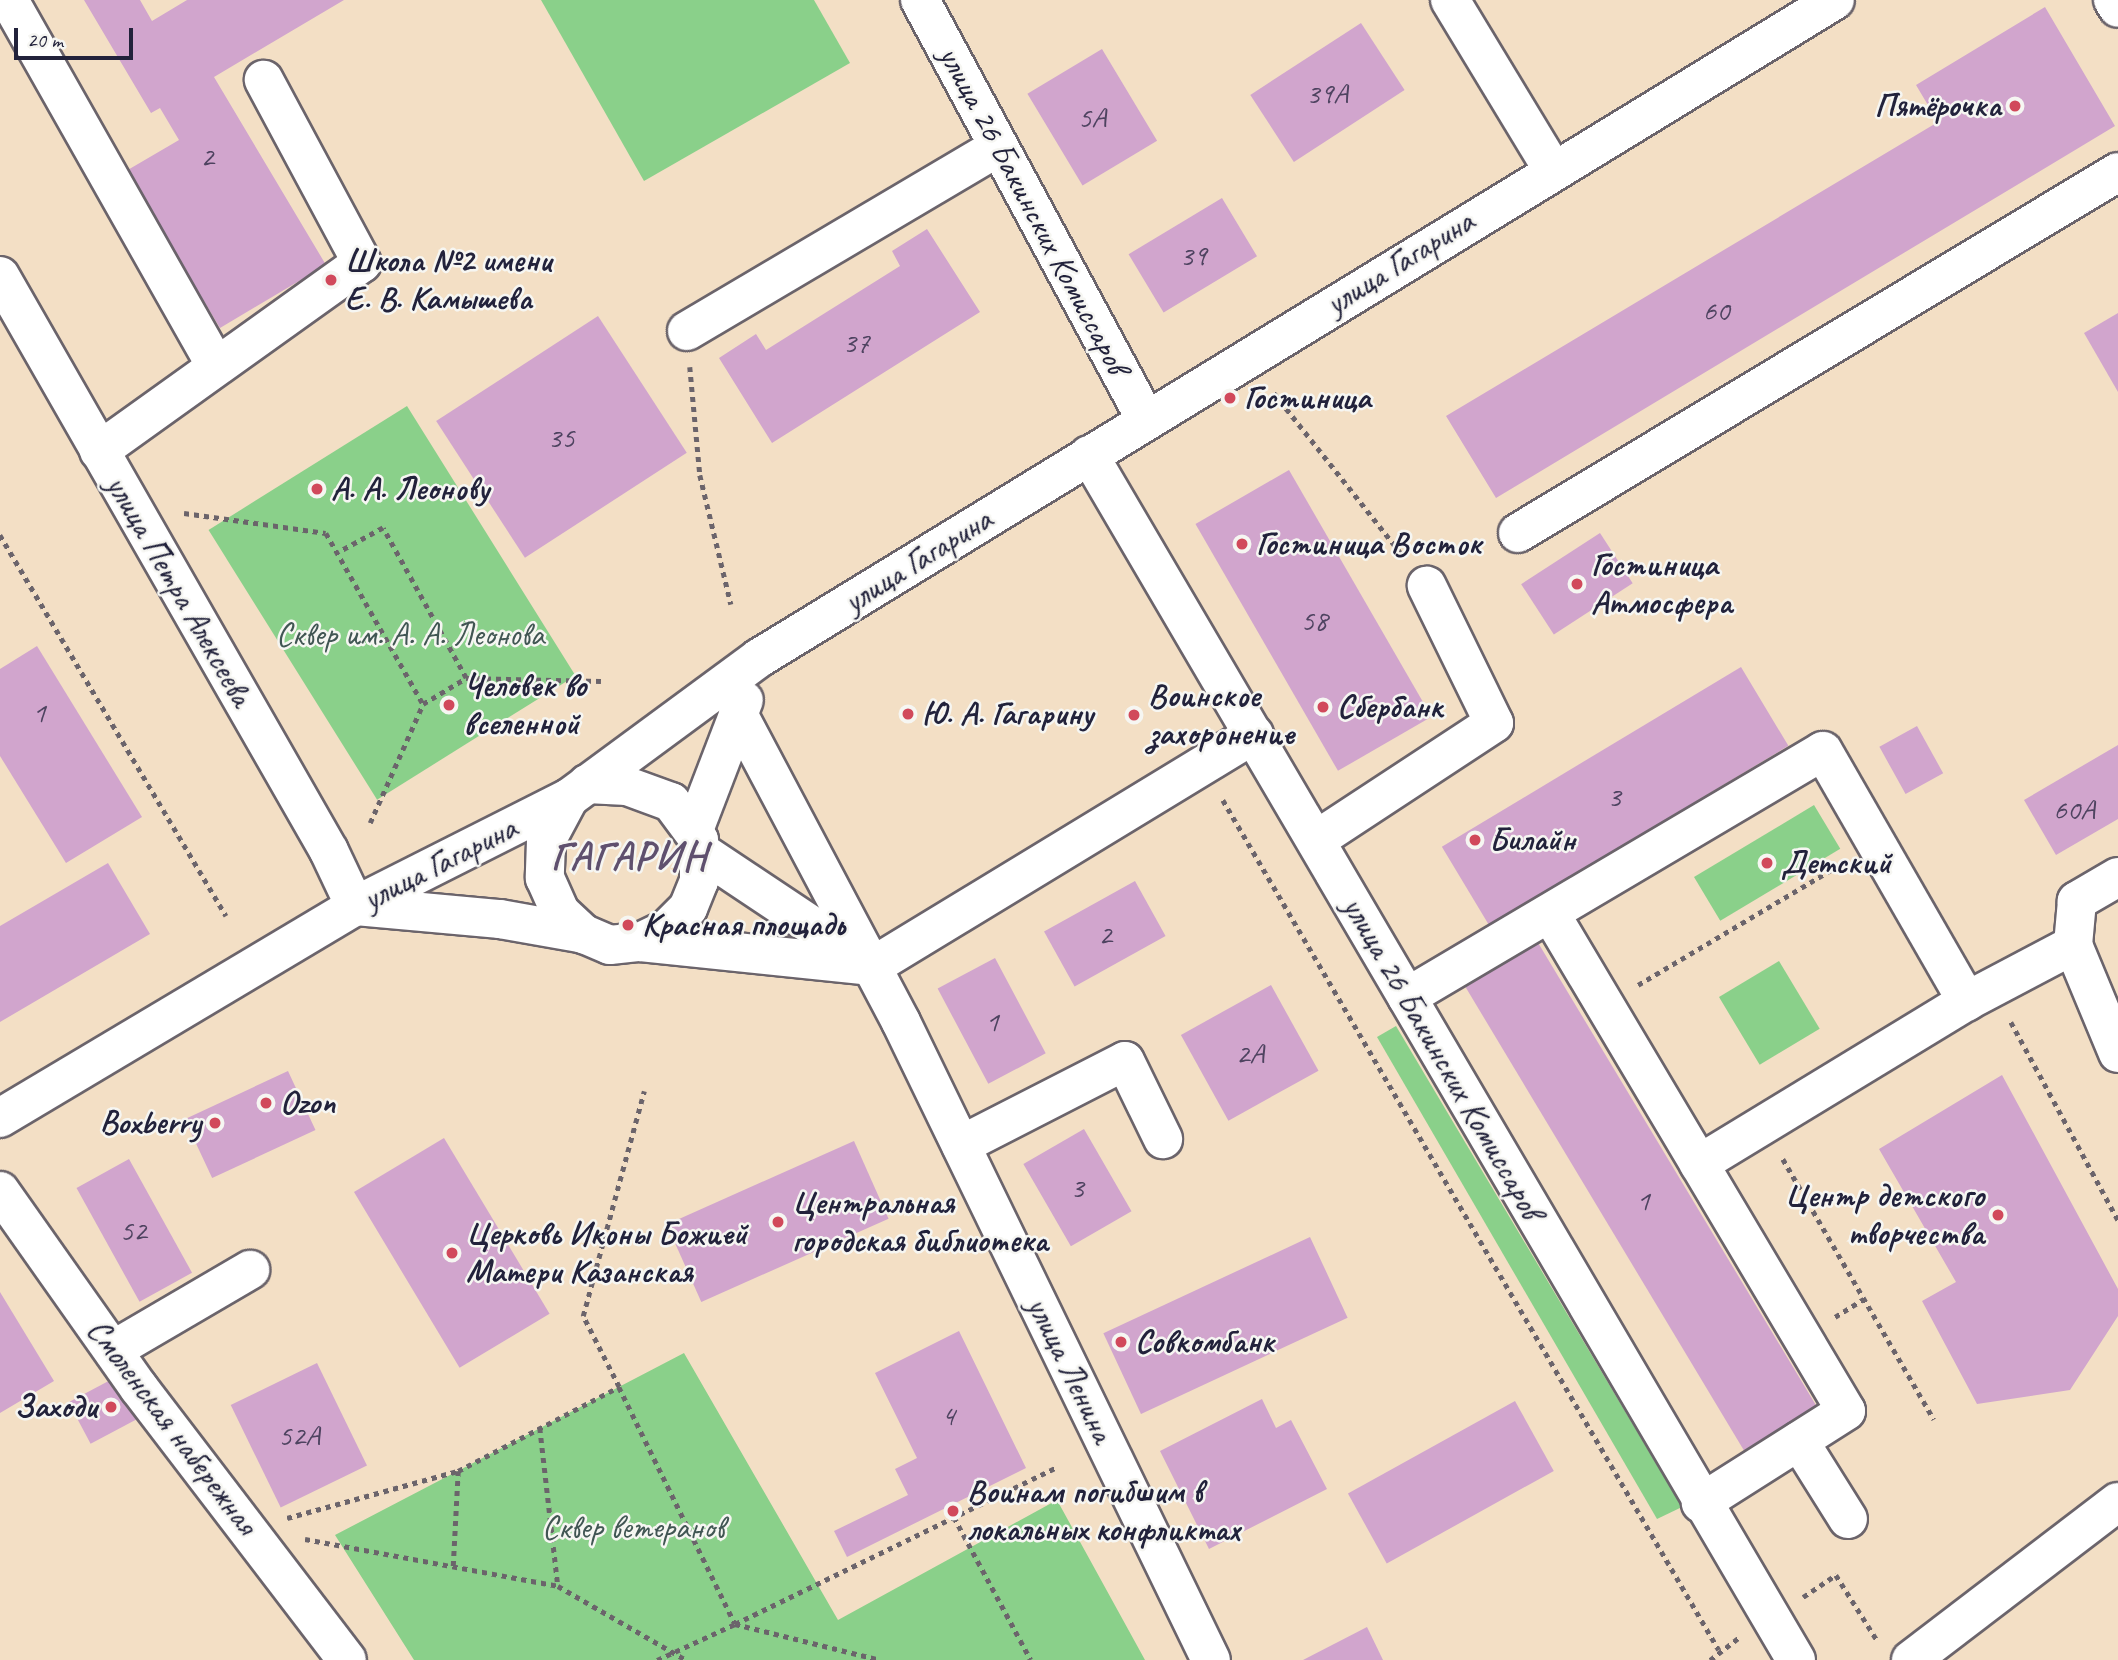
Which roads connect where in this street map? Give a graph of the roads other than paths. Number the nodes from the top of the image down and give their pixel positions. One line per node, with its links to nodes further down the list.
1 (9, 0): 13 (main road)
2 (920, 0): 8 (main road, улица 26 Бакинских Комиссаров)
3 (1450, 0): 9 (main road)
4 (1835, 0): 9 (main road, улица Гагарина)
5 (2113, 0): 6 (main road)
6 (2118, 8)
7 (264, 80): 13 (main road)
8 (997, 148): 12 (main road); 14 (main road, улица 26 Бакинских Комиссаров)
9 (1553, 170): 14 (main road, улица Гагарина)
10 (2118, 172): 17 (main road)
11 (0, 276): 15 (main road, улица Петра Алексеева)
12 (687, 331)
13 (216, 366): 15 (main road)
14 (1146, 420): 16 (main road, улица Гагарина)
15 (99, 451): 26 (main road, улица Петра Алексеева)
16 (1089, 455): 19 (main road, улица Гагарина); 21 (main road, улица 26 Бакинских Комиссаров)
17 (1518, 533)
18 (1427, 586): 24 (main road)
19 (759, 658): 20 (main road); 22 (main road, улица Гагарина)
20 (738, 714): 23 (main road); 31 (main road, улица Ленина)
21 (1254, 734): 24 (main road, улица 26 Бакинских Комиссаров); 31 (main road)
22 (578, 791): 23 (main road); 26 (main road, улица Гагарина); 28 (main road)
23 (697, 840): 29 (main road); 31 (main road)
24 (1316, 840): 32 (main road, улица 26 Бакинских Комиссаров)
25 (2118, 877): 30 (main road)
26 (355, 906): 28 (main road); 35 (main road, улица Гагарина)
27 (1549, 913): 32 (main road); 33 (main road); 38 (main road)
28 (584, 934): 29 (main road)
29 (640, 942): 31 (main road)
30 (2073, 945): 33 (main road); 34 (main road)
31 (873, 966): 37 (main road, улица Ленина)
32 (1407, 997): 44 (main road, улица 26 Бакинских Комиссаров)
33 (1968, 1002): 38 (main road)
34 (2118, 1053)
35 (0, 1118)
36 (1163, 1139): 37 (main road)
37 (961, 1144): 47 (main road, улица Ленина)
38 (1699, 1164): 42 (main road)
39 (0, 1191): 41 (main road, Смоленская набережная)
40 (250, 1270): 41 (main road)
41 (113, 1350): 46 (main road, Смоленская набережная)
42 (1799, 1441): 44 (main road); 45 (main road)
43 (2118, 1502): 49 (main road)
44 (1701, 1503): 48 (main road, улица 26 Бакинских Комиссаров)
45 (1848, 1519)
46 (347, 1660)
47 (1211, 1660)
48 (1796, 1660)
49 (1911, 1660)

